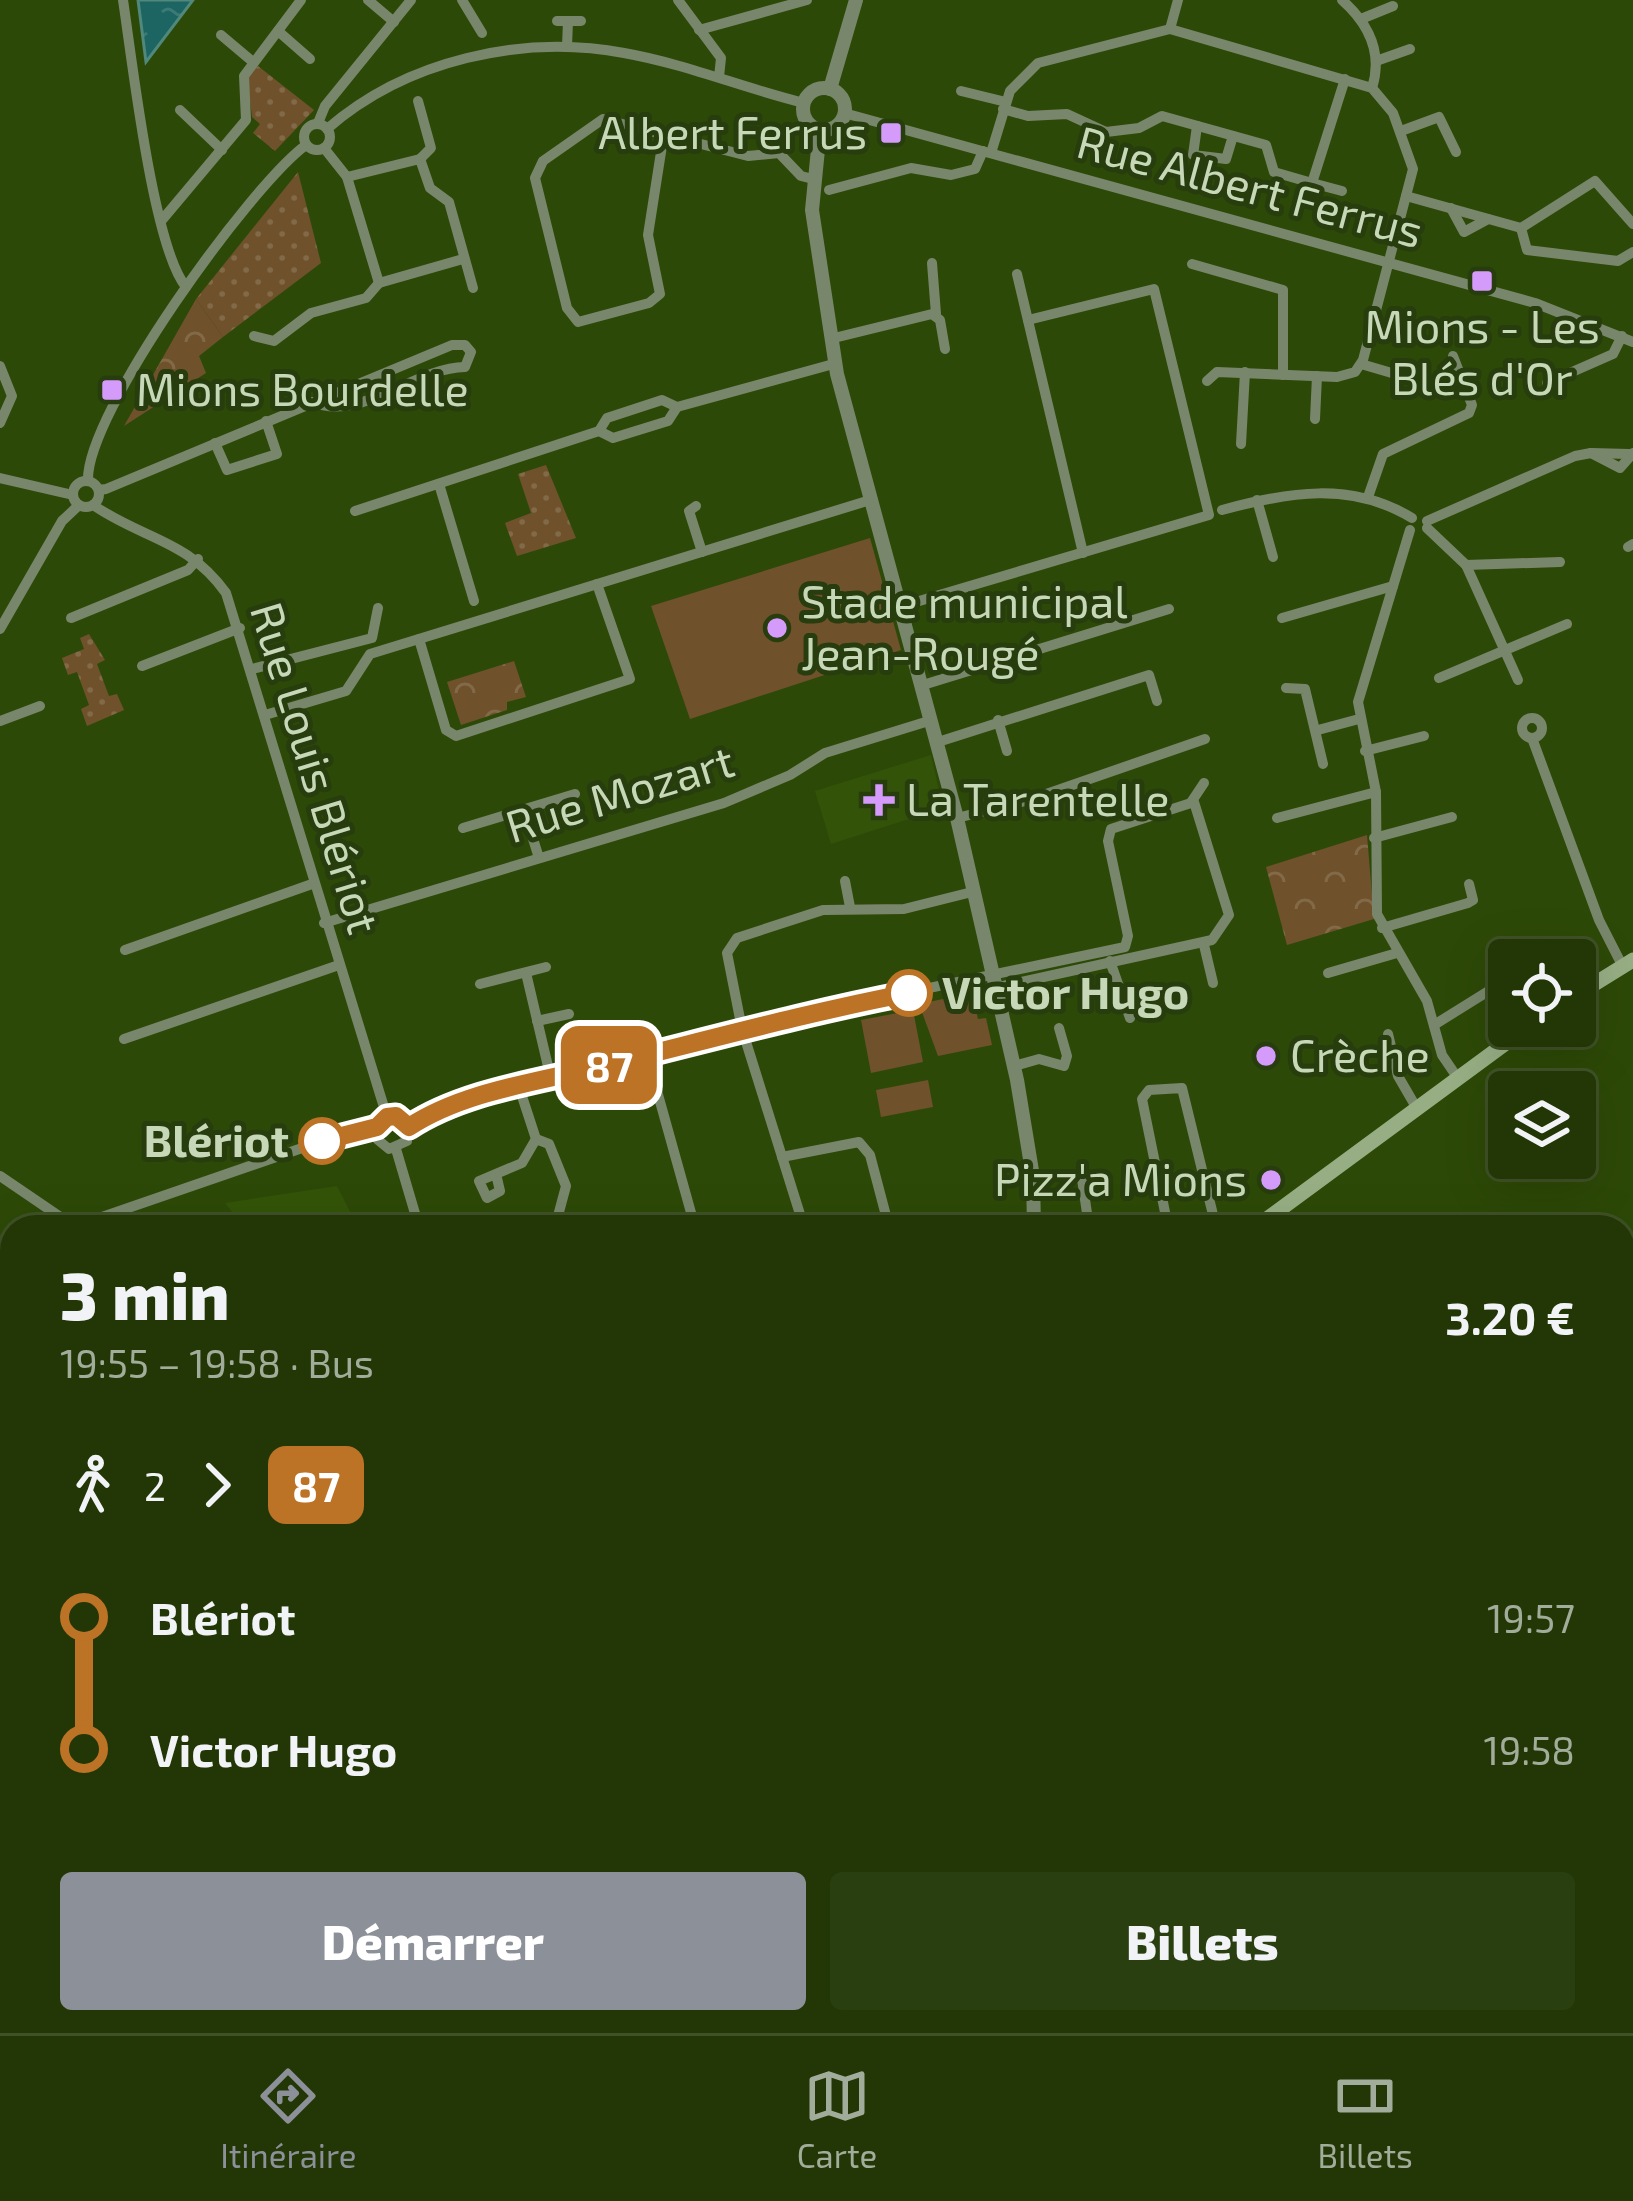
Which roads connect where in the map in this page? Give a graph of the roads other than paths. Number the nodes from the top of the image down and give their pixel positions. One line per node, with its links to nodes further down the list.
1 (123, 0): 57 (street)
2 (368, 0): 14 (street)
3 (410, 0): 14 (street)
4 (462, 0): 18 (street)
5 (678, 0): 16 (street)
6 (807, 0): 16 (street)
7 (856, 0): 28 (street)
8 (1178, 0): 15 (street)
9 (1342, 0): 12 (street)
10 (299, 1): 17 (street)
11 (1393, 6): 12 (street)
12 (1361, 19): 23 (street)
13 (569, 21): 20 (street)
14 (394, 22): 30 (street)
15 (1170, 29): 26 (street); 33 (street)
16 (699, 30): 25 (street)
17 (278, 31): 22 (street); 24 (street)
18 (482, 33)
19 (221, 35): 24 (street)
20 (567, 46): 25 (street); 35 (street)
21 (1410, 49): 23 (street)
22 (310, 58)
23 (1379, 60): 27 (street)
24 (253, 62): 45 (street)
25 (719, 77): 32 (street)
26 (1345, 79): 27 (street); 51 (street)
27 (1372, 88): 40 (street)
28 (830, 89): 32 (street); 36 (street)
29 (961, 91): 33 (street)
30 (332, 99): 35 (street); 37 (street)
31 (418, 101): 48 (street)
32 (804, 103): 39 (street)
33 (1005, 106): 38 (street); 46 (street)
34 (180, 110): 45 (street)
35 (349, 110): 37 (street)
36 (844, 113): 39 (street); 46 (street, Rue Albert Ferrus)
37 (322, 126): 43 (street); 44 (street)
38 (1197, 126): 42 (street); 42 (street)
39 (820, 129): 50 (street)
40 (1401, 131): 47 (street); 54 (street)
41 (664, 133): 41 (street); 50 (street)
42 (1233, 136): 51 (street)
43 (306, 145): 44 (street); 67 (street)
44 (324, 148): 49 (street)
45 (222, 150): 57 (street)
46 (987, 152): 52 (street); 63 (street, Rue Albert Ferrus)
47 (1456, 152)
48 (420, 159): 49 (street); 61 (street)
49 (347, 177): 66 (street)
50 (813, 179): 72 (street)
51 (1312, 183): 53 (street)
52 (830, 190)
53 (1342, 191)
54 (1406, 196): 55 (street); 63 (street)
55 (1451, 208): 56 (street); 56 (street)
56 (1488, 219): 59 (street)
57 (162, 220): 67 (street)
58 (1633, 224): 59 (street)
59 (1522, 228): 60 (street)
60 (1633, 252)
61 (463, 259): 66 (street); 68 (street)
62 (932, 263): 69 (street)
63 (1390, 263): 73 (street, Rue Albert Ferrus); 77 (street)
64 (1192, 264): 80 (street)
65 (1017, 274): 70 (street)
66 (379, 283): 71 (street)
67 (186, 287): 95 (street)
68 (473, 288)
69 (936, 314): 72 (street); 74 (street)
70 (1028, 320): 104 (street); 108 (street)
71 (254, 335)
72 (834, 338): 76 (street)
73 (1628, 339): 84 (street)
74 (944, 349)
75 (1453, 356): 98 (street)
76 (837, 363): 86 (street); 99 (street)
77 (1360, 364): 81 (street); 82 (street)
78 (0, 366): 89 (street)
79 (1245, 372): 80 (street); 83 (street); 92 (street)
80 (1283, 375): 81 (street)
81 (1317, 376): 87 (street)
82 (1402, 376)
83 (1207, 381)
84 (1547, 383)
85 (312, 402): 85 (street); 88 (street)
86 (677, 407): 90 (street); 90 (street)
87 (1316, 419)
88 (266, 421): 91 (street); 91 (street)
89 (0, 423)
90 (599, 431): 96 (street)
91 (215, 442): 97 (street)
92 (1241, 444)
93 (1631, 453): 106 (street)
94 (0, 478): 101 (street, Rue Louis Blériot)
95 (88, 481): 97 (street); 101 (street)
96 (439, 484): 103 (street); 115 (street)
97 (99, 490): 101 (street)
98 (1368, 497): 100 (street); 105 (street)
99 (867, 500): 107 (street); 116 (street)
100 (1257, 500): 104 (street); 109 (street)
101 (82, 502): 110 (street, Rue Louis Blériot); 123 (street)
102 (696, 506): 107 (street)
103 (355, 511)
104 (1216, 512): 108 (street)
105 (1411, 524): 106 (street); 114 (street)
106 (1427, 525): 112 (street)
107 (702, 552): 113 (street)
108 (1083, 553): 116 (street)
109 (1273, 557)
110 (198, 559): 119 (street); 122 (street, Rue Louis Blériot)
111 (1560, 562): 112 (street)
112 (1466, 565): 125 (street)
113 (597, 584): 124 (street); 124 (street)
114 (1394, 586): 120 (street); 136 (street)
115 (474, 602)
116 (899, 607): 130 (street)
117 (378, 608): 127 (street)
118 (1169, 610): 130 (street)
119 (71, 618)
120 (1282, 618)
121 (1567, 624): 125 (street)
122 (239, 628): 126 (street); 127 (street, Rue Louis Blériot)
123 (0, 629)
124 (419, 639): 134 (street)
125 (1506, 651): 128 (street); 129 (street)
126 (142, 666)
127 (252, 669): 134 (street, Rue Louis Blériot)
128 (1439, 678)
129 (1518, 680)
130 (922, 686): 135 (street)
131 (1286, 688): 139 (street)
132 (1157, 701): 137 (street)
133 (40, 706): 138 (street)
134 (265, 715): 159 (street, Rue Louis Blériot)
135 (932, 719): 143 (street); 157 (street, Rue Mozart)
136 (1358, 719): 139 (street); 145 (street)
137 (998, 720): 143 (street); 144 (street)
138 (0, 721)
139 (1318, 730): 146 (street)
140 (1424, 736): 145 (street)
141 (1532, 738): 169 (street)
142 (1205, 740): 153 (street)
143 (938, 742): 153 (street)
144 (1007, 751)
145 (1365, 751): 148 (street)
146 (1323, 764)
147 (1204, 782): 150 (street)
148 (1376, 792): 154 (street); 156 (street)
149 (575, 794): 151 (street)
150 (1192, 801): 165 (street); 168 (street)
151 (524, 810): 155 (street); 157 (street)
152 (1452, 817): 156 (street)
153 (957, 818): 161 (street)
154 (1277, 818)
155 (464, 828)
156 (1374, 838): 164 (street)
157 (539, 858): 163 (street, Rue Mozart)
158 (845, 881): 162 (street)
159 (312, 884): 163 (street, Rue Louis Blériot); 166 (street)
160 (1469, 884): 164 (street)
161 (972, 892): 162 (street); 174 (street)
162 (850, 907): 184 (street)
163 (324, 923): 170 (street, Rue Louis Blériot)
164 (1382, 928): 167 (street)
165 (1204, 945): 168 (street); 175 (street)
166 (125, 950)
167 (1397, 953): 173 (street); 182 (street)
168 (1110, 958): 174 (street); 180 (street)
169 (1630, 964): 177 (main road)
170 (336, 965): 186 (street); 195 (street, Rue Louis Blériot)
171 (546, 967): 172 (street)
172 (526, 973): 176 (street); 181 (street)
173 (1328, 974)
174 (992, 982): 184 (street); 189 (street)
175 (1213, 983)
176 (479, 984)
177 (1596, 984)
178 (1488, 991): 182 (street)
179 (568, 1014): 181 (street)
180 (1130, 1018)
181 (537, 1022): 191 (street)
182 (1434, 1025): 190 (street)
183 (1059, 1028): 189 (street)
184 (742, 1029): 188 (street); 198 (street)
185 (1388, 1034): 193 (street)
186 (124, 1039)
187 (1499, 1047): 190 (main road)
188 (646, 1055): 191 (street); 207 (street)
189 (1014, 1066): 210 (street)
190 (1457, 1077): 193 (main road)
191 (551, 1079): 192 (street)
192 (519, 1088): 194 (street); 196 (street)
193 (1416, 1107): 202 (main road)
194 (409, 1127): 195 (street); 197 (street)
195 (381, 1128): 197 (street); 204 (street)
196 (536, 1138): 199 (street); 206 (street)
197 (396, 1149): 205 (street)
198 (782, 1157): 208 (street); 209 (street)
199 (496, 1174)
200 (0, 1176): 203 (street)
201 (1082, 1179): 211 (street)
202 (1274, 1211): 214 (main road); 215 (street)
203 (57, 1215)
204 (109, 1215)
205 (415, 1215)
206 (557, 1215)
207 (692, 1215)
208 (800, 1215)
209 (886, 1215)
210 (1034, 1215)
211 (1087, 1215)
212 (1166, 1215): 213 (street)
213 (1213, 1215)
214 (1270, 1215)
215 (1277, 1215)

